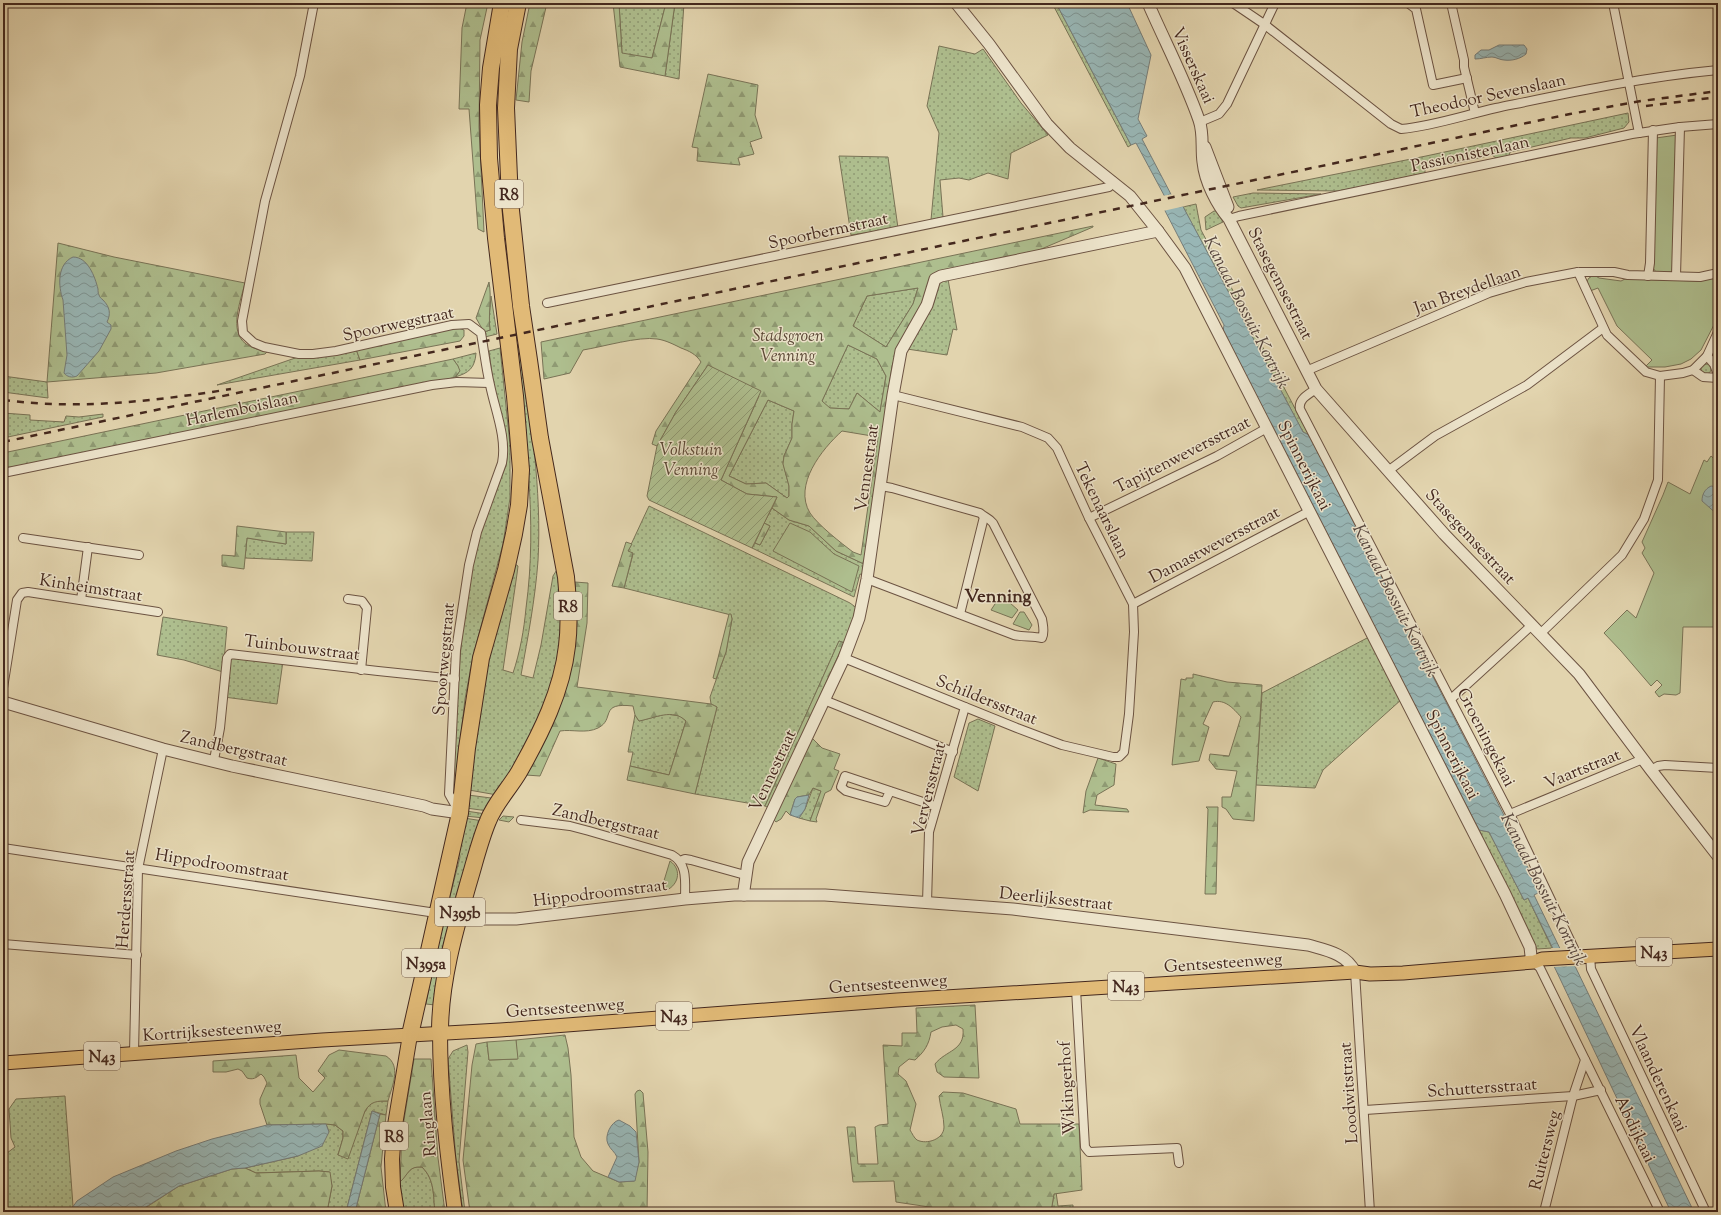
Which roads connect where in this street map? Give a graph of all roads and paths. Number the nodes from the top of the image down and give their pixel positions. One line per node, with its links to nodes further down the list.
1 (314, 3): 37 (street, Spoorwegstraat)
2 (502, 3): 75 (highway, R8)
3 (518, 3): 76 (highway, R8)
4 (956, 3): 21 (street, Spinnerijkaai)
5 (1148, 3): 16 (street, Visserskaai)
6 (1233, 3): 11 (street, Theodoor Sevenslaan)
7 (1275, 3): 11 (street)
8 (1408, 3): 13 (street)
9 (1451, 3): 13 (street)
10 (1613, 3): 14 (street)
11 (1264, 24): 15 (street, Theodoor Sevenslaan); 16 (street)
12 (1718, 70): 14 (street, Theodoor Sevenslaan)
13 (1467, 78): 15 (street)
14 (1628, 82): 15 (street, Theodoor Sevenslaan); 20 (street)
15 (1476, 113)
16 (1200, 122): 22 (street, Visserskaai)
17 (1718, 124): 18 (street, Passionistenlaan)
18 (1680, 127): 19 (street, Passionistenlaan); 27 (street)
19 (1653, 130): 20 (street, Passionistenlaan); 26 (street)
20 (1638, 133): 22 (street, Passionistenlaan)
21 (1113, 181): 23 (street, Spinnerijkaai); 28 (street, Spoorbermstraat)
22 (1229, 219): 33 (street, Stasegemsestraat)
23 (1158, 231): 39 (street, Vennestraat); 40 (street, Spinnerijkaai)
24 (1578, 272): 26 (street, Jan Breydellaan); 29 (street); 33 (street, Jan Breydellaan)
25 (1718, 273): 27 (street, Jan Breydellaan)
26 (1648, 276): 27 (street, Jan Breydellaan)
27 (1676, 276)
28 (547, 303)
29 (1603, 328): 35 (street); 41 (street)
30 (1718, 332): 31 (street)
31 (1707, 356): 32 (street); 34 (street)
32 (1693, 370): 35 (street); 36 (street)
33 (1306, 371): 38 (street, Stasegemsestraat)
34 (1718, 375)
35 (1660, 376): 57 (street)
36 (1718, 378)
37 (489, 383): 42 (street, Harlemboislaan); 60 (street, Spoorwegstraat)
38 (1316, 389): 41 (street, Stasegemsestraat); 62 (street, Groeningekaai)
39 (893, 395): 43 (street, Vennestraat); 46 (street, Tekenaarslaan)
40 (1267, 428): 44 (street, Spinnerijkaai); 46 (street, Tapijtenweversstraat)
41 (1388, 471): 56 (street, Stasegemsestraat)
42 (3, 473)
43 (880, 486): 45 (street); 50 (street, Vennestraat)
44 (1310, 511): 53 (street, Damastweversstraat); 93 (street, Spinnerijkaai)
45 (984, 517): 55 (street); 55 (street)
46 (1089, 518): 53 (street, Tekenaarslaan)
47 (22, 538): 48 (street)
48 (88, 548): 49 (street); 51 (street)
49 (138, 555)
50 (867, 579): 55 (street); 58 (street, Vennestraat)
51 (81, 600): 54 (street, Kinheimstraat); 61 (street, Kinheimstraat)
52 (348, 600): 59 (street)
53 (1133, 604): 68 (street, Tekenaarslaan)
54 (158, 612)
55 (960, 614)
56 (1532, 624): 57 (street, Stasegemsestraat); 62 (street)
57 (1541, 633): 69 (street, Stasegemsestraat)
58 (844, 658): 63 (street, Vennestraat); 65 (street, Schildersstraat)
59 (361, 670): 60 (street, Tuinbouwstraat); 70 (street, Tuinbouwstraat)
60 (455, 679): 75 (street, Spoorwegstraat)
61 (3, 688)
62 (1451, 699): 77 (street, Groeningekaai)
63 (824, 700): 67 (street); 83 (street, Vennestraat)
64 (3, 702): 66 (street, Zandbergstraat)
65 (966, 707): 67 (street, Verversstraat); 68 (street, Schildersstraat)
66 (163, 749): 70 (street, Zandbergstraat); 82 (street, Herdersstraat)
67 (953, 752): 74 (street, Verversstraat)
68 (1122, 755)
69 (1643, 759): 72 (street, Stasegemsestraat); 77 (street, Vaartstraat)
70 (214, 760): 75 (street, Zandbergstraat)
71 (1718, 768): 72 (street)
72 (1651, 770): 80 (street, Stasegemsestraat)
73 (890, 791): 73 (street); 74 (street)
74 (935, 806): 86 (street, Verversstraat)
75 (460, 813): 87 (highway, N395a)
76 (492, 813): 88 (highway, N395b)
77 (1510, 814): 92 (street, Groeningekaai)
78 (522, 820): 81 (street, Zandbergstraat)
79 (3, 848): 82 (street, Hippodroomstraat)
80 (1718, 856)
81 (680, 862): 83 (street, Zandbergstraat); 85 (street)
82 (138, 868): 87 (street, Hippodroomstraat); 91 (street, Herdersstraat)
83 (745, 875): 84 (street)
84 (744, 895): 85 (street, Hippodroomstraat); 86 (street, Deerlijksestraat)
85 (685, 899): 88 (street, Hippodroomstraat)
86 (927, 903): 94 (street, Deerlijksestraat)
87 (436, 914): 97 (highway, N395a)
88 (459, 916): 96 (highway, N395b)
89 (3, 944): 91 (street)
90 (1718, 949): 92 (main road, Gentsesteenweg / N43)
91 (137, 955): 98 (street, Herdersstraat)
92 (1581, 957): 93 (main road, Gentsesteenweg / N43); 110 (street, Vlaanderenkaai)
93 (1536, 959): 94 (main road, Gentsesteenweg / N43); 99 (street, Abdijkaai)
94 (1355, 972): 95 (main road, Gentsesteenweg / N43); 103 (street, Loodwitstraat)
95 (1076, 990): 96 (main road, Gentsesteenweg / N43); 104 (street, Wikingerhof)
96 (440, 1032): 97 (main road, Gentsesteenweg / N43); 106 (highway, Ringlaan)
97 (417, 1034): 98 (main road, Kortrijksesteenweg / N43); 105 (highway, Ringlaan / R8)
98 (134, 1053): 100 (main road, Kortrijksesteenweg / N43)
99 (1585, 1060): 101 (street, Abdijkaai); 102 (street)
100 (3, 1063)
101 (1601, 1090): 102 (street, Schuttersstraat); 109 (street, Abdijkaai)
102 (1573, 1096): 103 (street, Schuttersstraat); 108 (street, Ruitersweg)
103 (1365, 1110): 107 (street, Loodwitstraat)
104 (1180, 1163)
105 (397, 1212)
106 (455, 1212)
107 (1370, 1212)
108 (1544, 1212)
109 (1660, 1212)
110 (1706, 1212)

